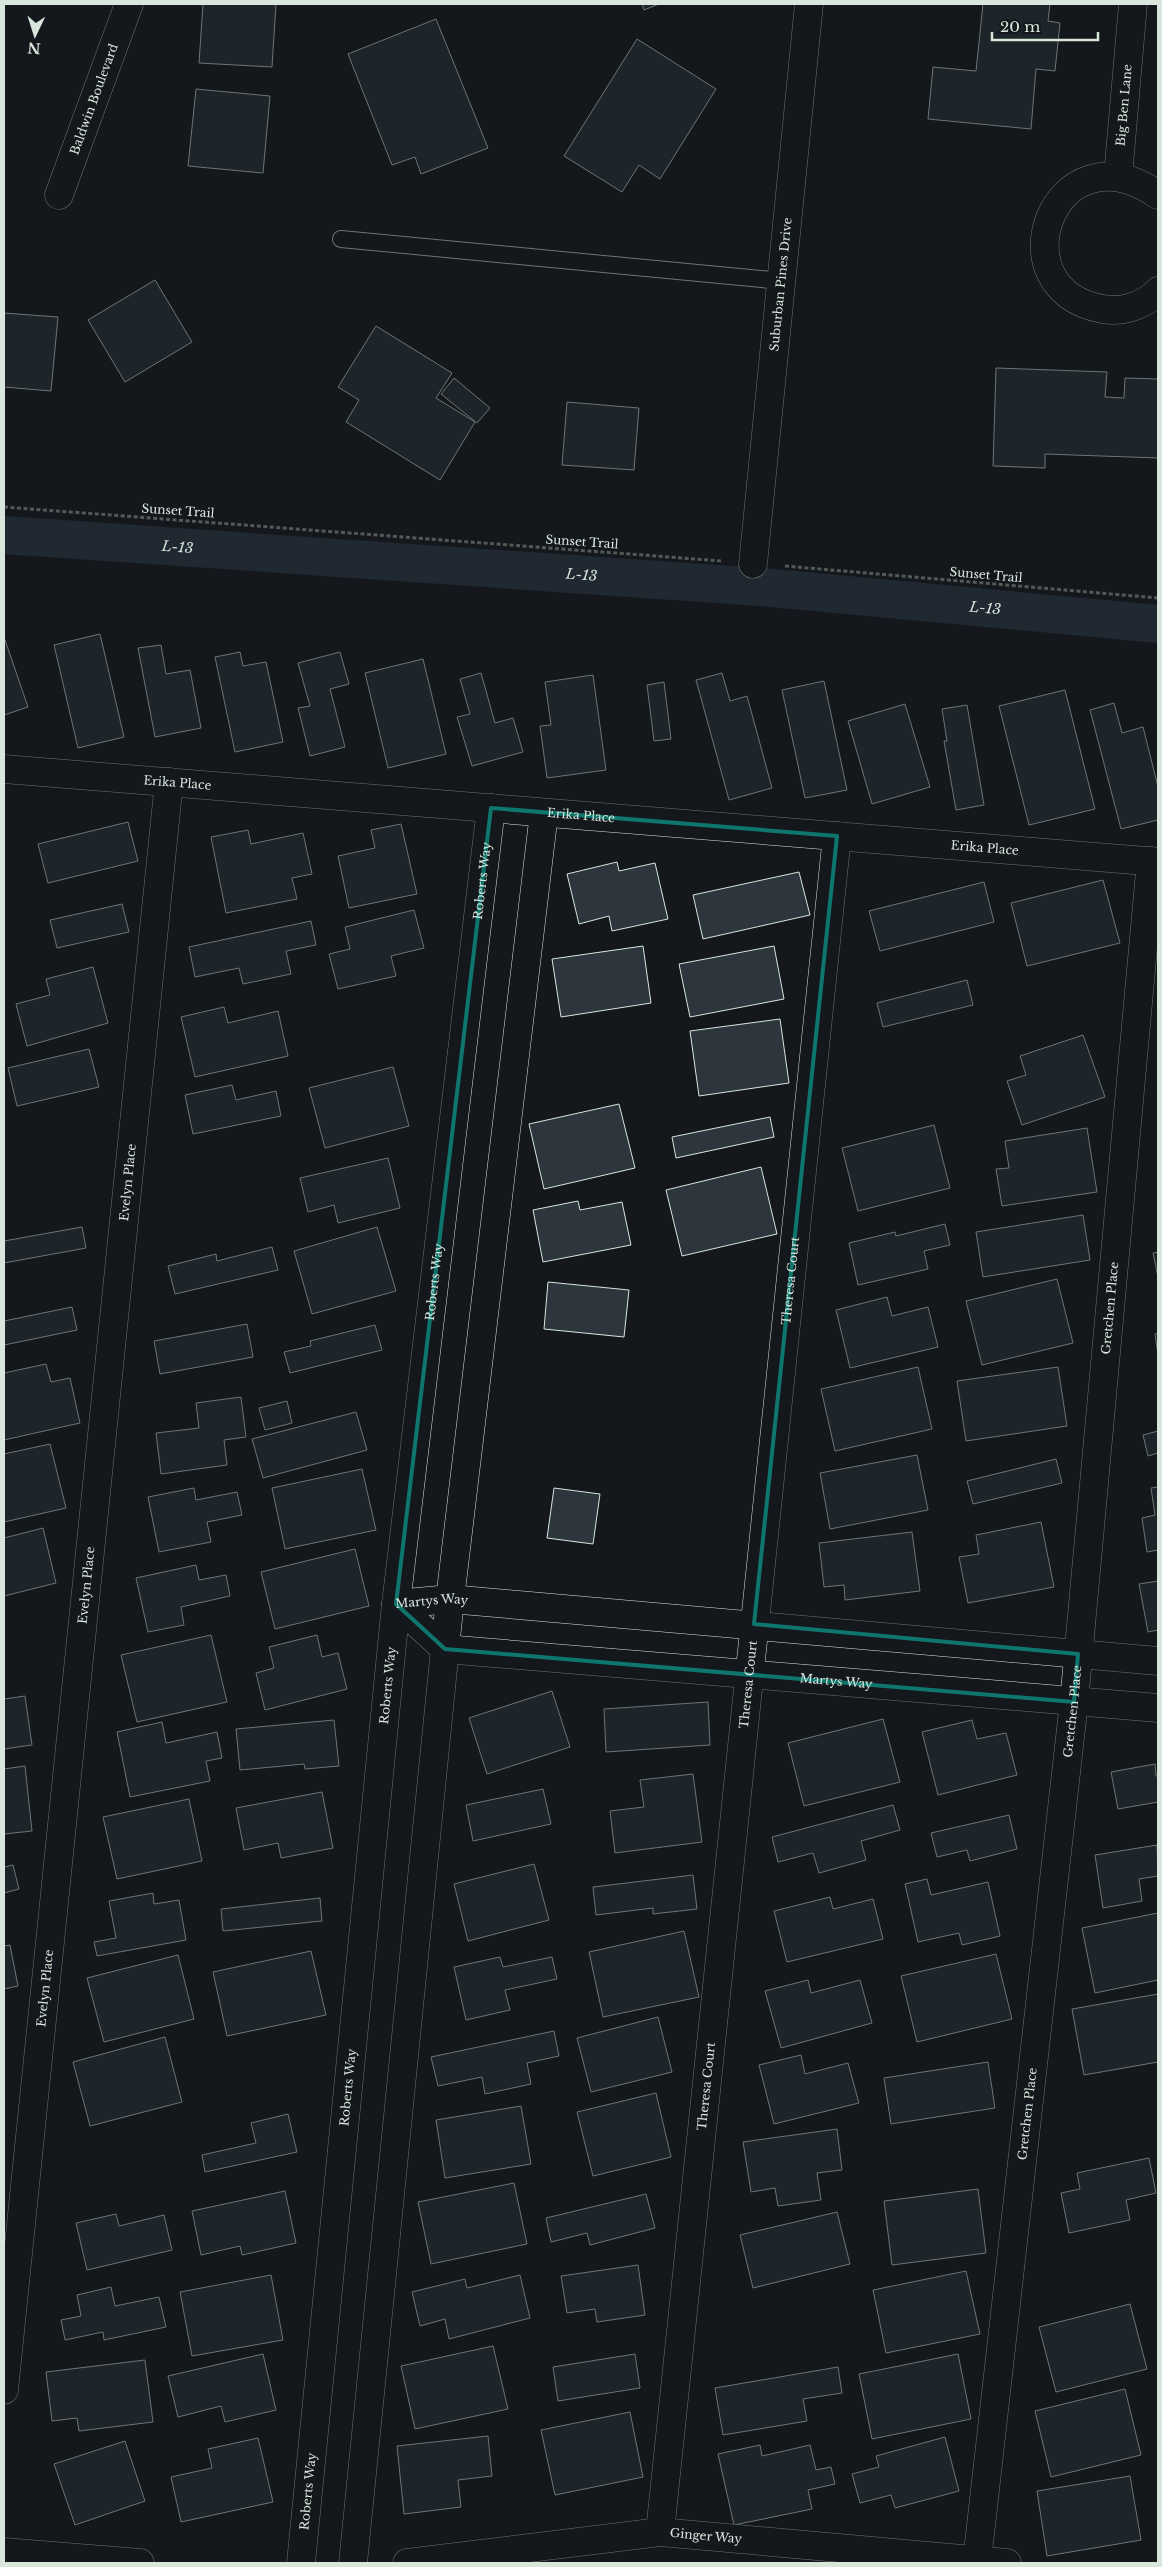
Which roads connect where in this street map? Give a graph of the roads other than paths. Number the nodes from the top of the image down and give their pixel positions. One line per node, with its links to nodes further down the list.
1 (130, 4): 5 (street, Baldwin Boulevard)
2 (809, 4): 8 (street, Suburban Pines Drive)
3 (1133, 4): 4 (street, Big Ben Lane)
4 (1118, 176): 6 (street); 9 (street)
5 (59, 195)
6 (1158, 195)
7 (341, 239): 8 (lane)
8 (782, 281): 10 (street, Suburban Pines Drive)
9 (1158, 291)
10 (753, 564)
11 (4, 769): 12 (street, Erika Place)
12 (170, 782): 13 (street, Erika Place); 26 (street, Evelyn Place)
13 (490, 808): 14 (street, Erika Place); 18 (street, Roberts Way)
14 (544, 812): 15 (street, Erika Place); 17 (street)
15 (837, 836): 16 (street, Erika Place); 19 (street, Theresa Court)
16 (1155, 862): 21 (street, Gretchen Place)
17 (450, 1599): 18 (street, Martys Way); 19 (street, Martys Way); 20 (street)
18 (396, 1604): 20 (street, Martys Way); 31 (street, Roberts Way)
19 (754, 1624): 21 (street, Martys Way); 23 (street, Theresa Court)
20 (445, 1649): 23 (street, Martys Way); 32 (street)
21 (1078, 1654): 22 (street, Martys Way); 24 (street, Gretchen Place)
22 (1158, 1660)
23 (749, 1673): 24 (street, Martys Way); 27 (street, Theresa Court)
24 (1074, 1702): 25 (street, Martys Way); 29 (street, Gretchen Place)
25 (1158, 1708)
26 (4, 2390)
27 (660, 2532): 29 (street, Ginger Way); 33 (street, Ginger Way)
28 (4, 2552): 30 (street)
29 (977, 2561): 34 (street, Ginger Way)
30 (140, 2563)
31 (301, 2563)
32 (353, 2563)
33 (407, 2563)
34 (1007, 2563)

